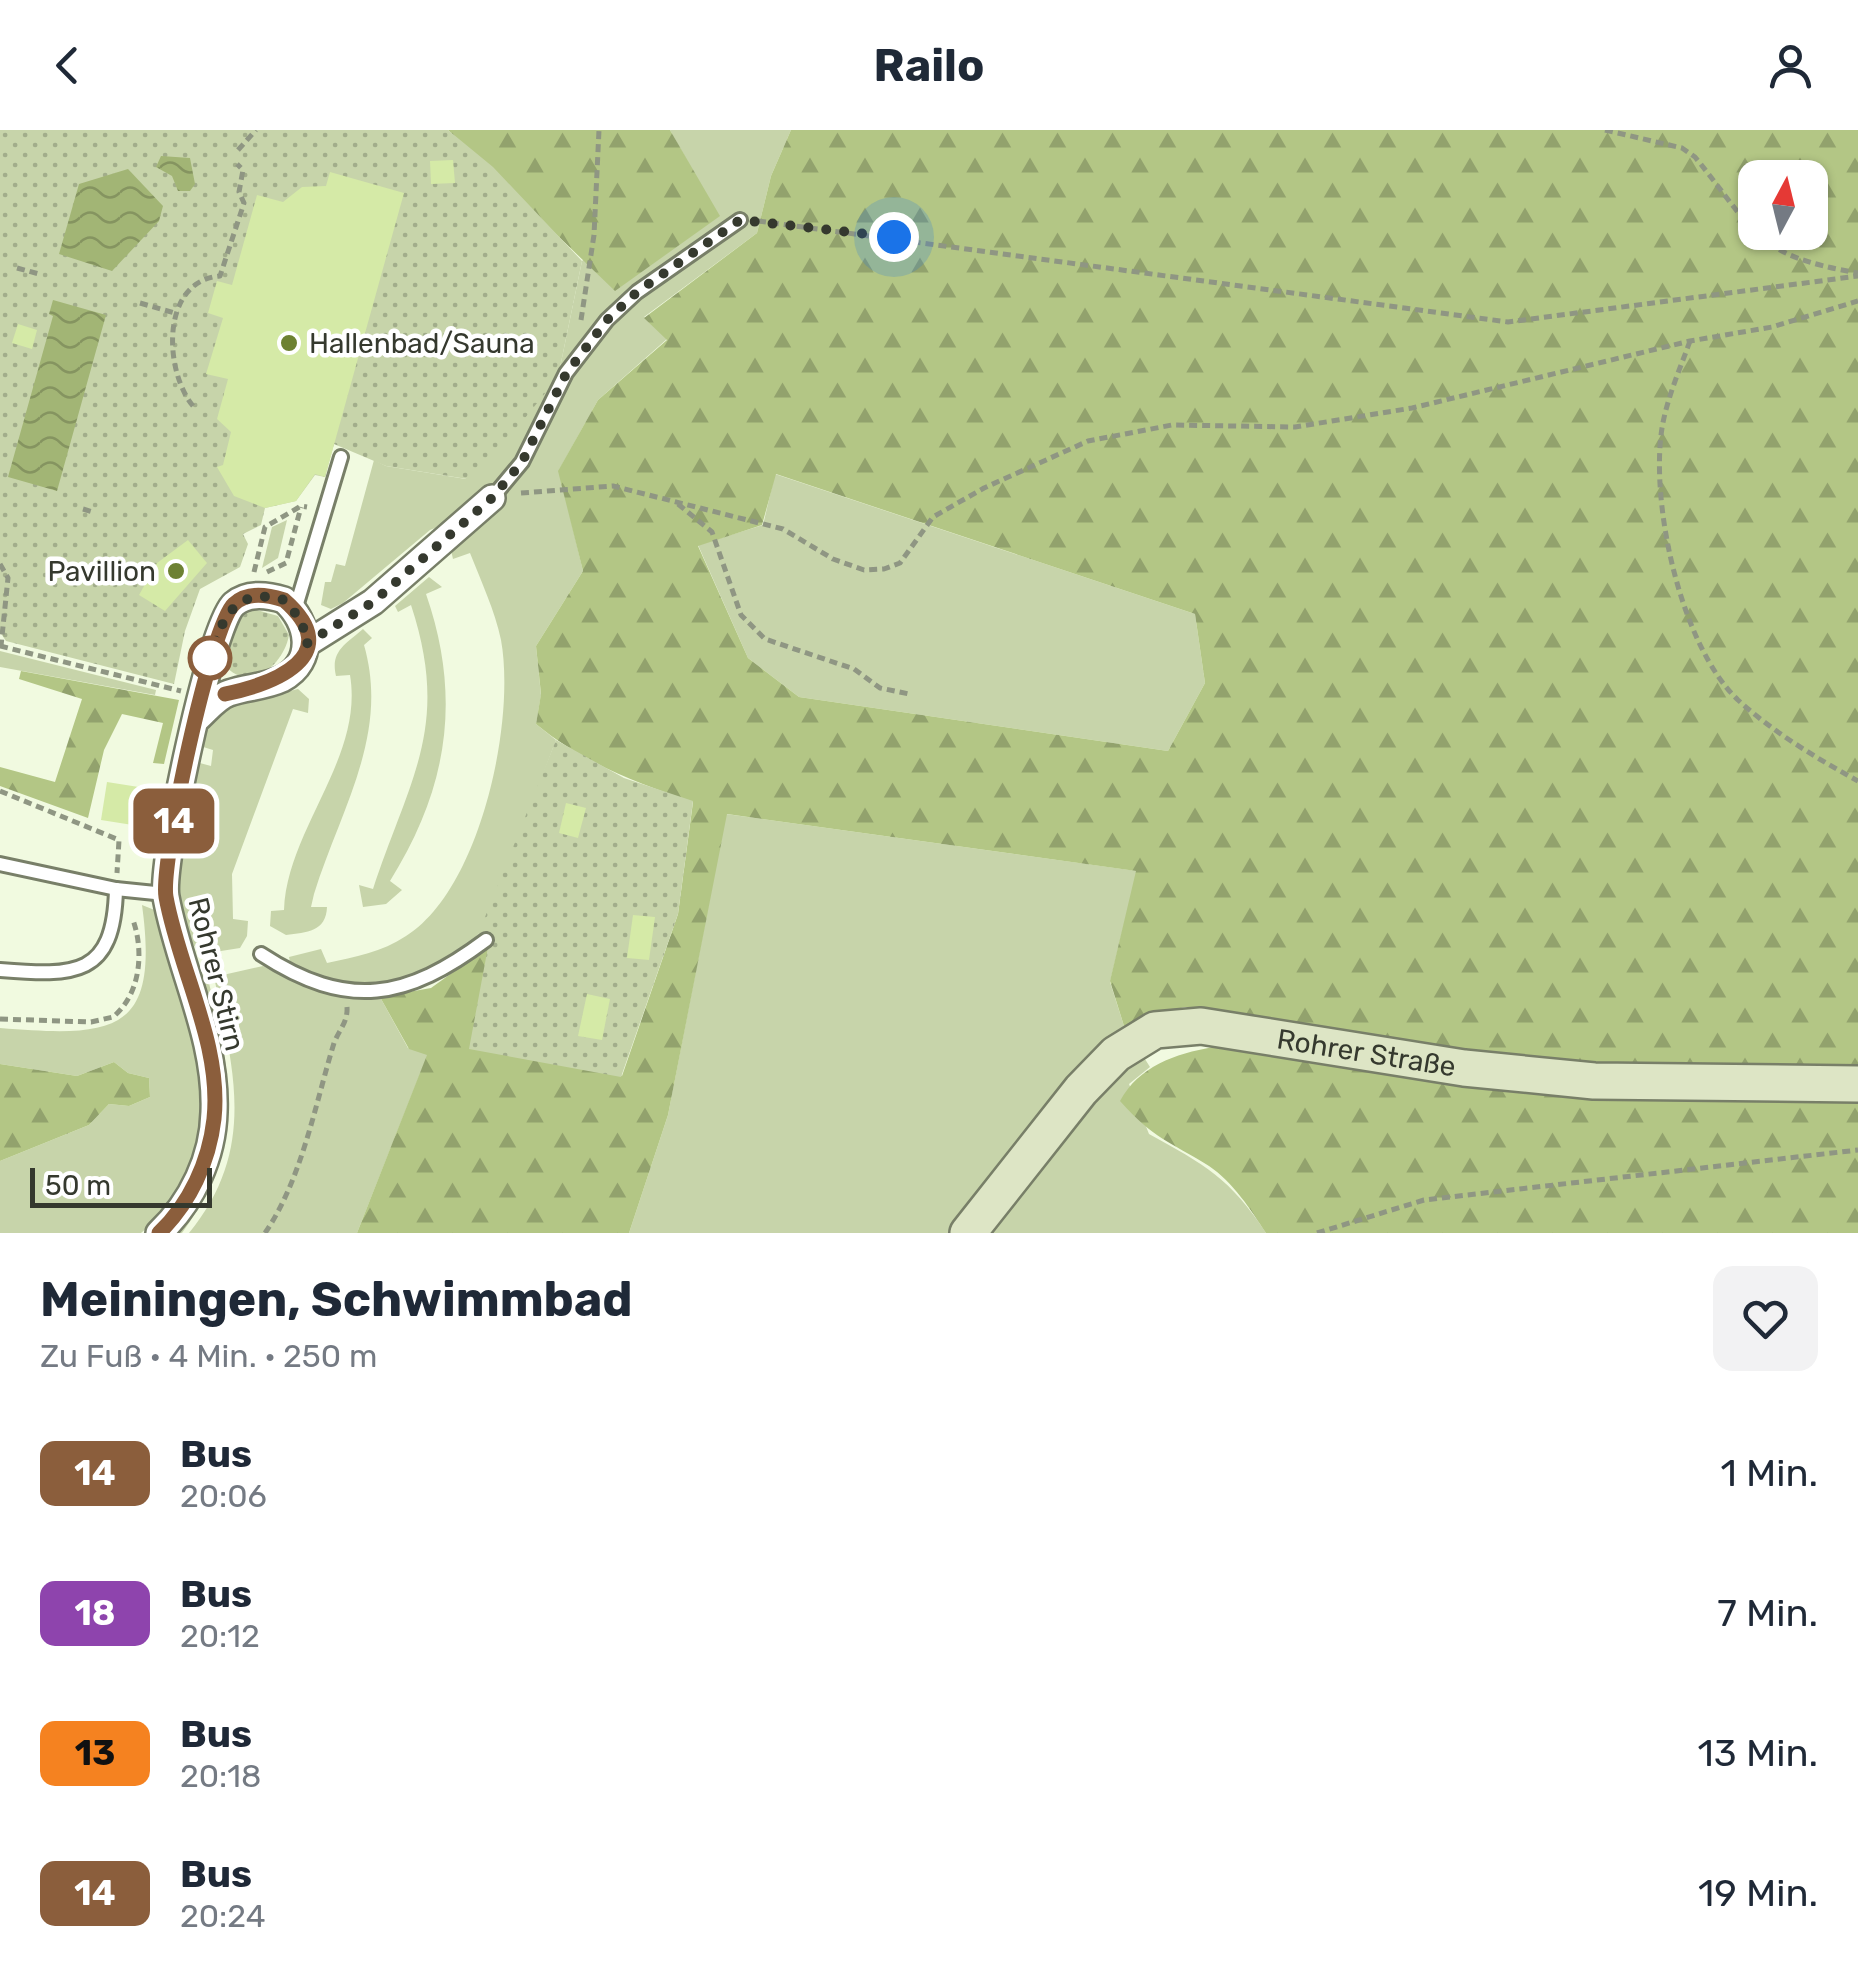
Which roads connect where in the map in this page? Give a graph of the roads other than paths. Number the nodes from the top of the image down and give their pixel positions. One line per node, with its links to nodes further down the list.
1 (740, 220): 3 (lane)
2 (341, 457): 4 (lane)
3 (492, 498): 5 (street)
4 (295, 610): 5 (street); 6 (street, Rohrer Stirn)
5 (306, 644): 6 (street)
6 (198, 718): 9 (street, Rohrer Stirn)
7 (0, 864): 8 (lane)
8 (116, 890): 9 (lane); 12 (lane)
9 (165, 894): 14 (street, Rohrer Stirn)
10 (486, 940): 11 (lane)
11 (262, 954)
12 (0, 970)
13 (1858, 1084): 15 (main road, Rohrer Straße)
14 (159, 1233)
15 (968, 1233)

